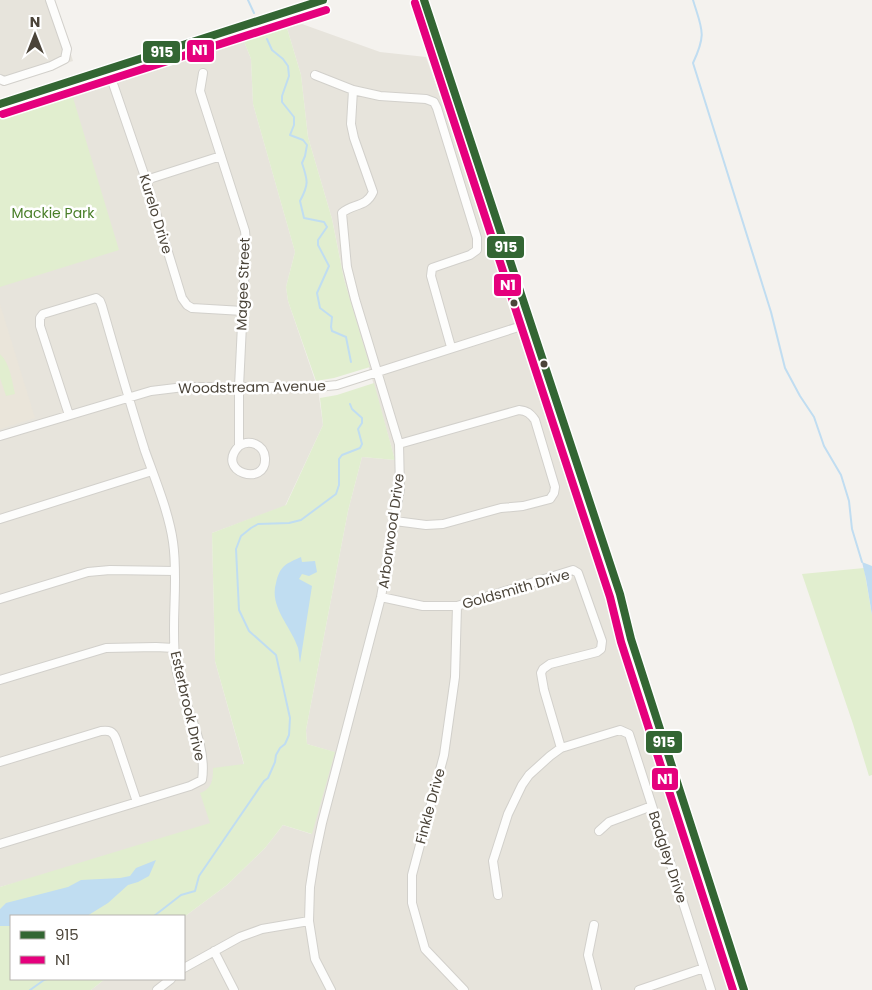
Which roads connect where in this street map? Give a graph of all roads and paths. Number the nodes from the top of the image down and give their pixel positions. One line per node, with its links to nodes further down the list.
1 (50, 0): 7 (street)
2 (323, 0): 4 (street)
3 (424, 0): 13 (street)
4 (108, 69): 9 (street); 11 (street, Kurelo Drive)
5 (203, 73): 10 (street, Magee Street)
6 (315, 75): 8 (street)
7 (0, 79)
8 (353, 90): 14 (street); 15 (street, Arborwood Drive)
9 (0, 104)
10 (221, 156): 11 (street); 12 (street, Magee Street)
11 (146, 180): 12 (street, Kurelo Drive)
12 (243, 311): 16 (street, Magee Street)
13 (531, 323): 14 (street, Woodstream Avenue); 51 (street)
14 (451, 348): 15 (street, Woodstream Avenue)
15 (377, 371): 16 (street, Woodstream Avenue); 20 (street, Arborwood Drive)
16 (239, 387): 17 (street, Woodstream Avenue); 21 (street, Magee Street)
17 (128, 397): 18 (street, Woodstream Avenue); 18 (street, Esterbrook Drive); 22 (street, Esterbrook Drive)
18 (69, 415): 19 (street, Woodstream Avenue)
19 (0, 436)
20 (399, 444): 24 (street, Arborwood Drive); 24 (street)
21 (239, 446): 21 (street)
22 (152, 472): 23 (street); 25 (street, Esterbrook Drive)
23 (0, 518)
24 (395, 521): 26 (street, Arborwood Drive)
25 (175, 571): 27 (street); 29 (street, Esterbrook Drive)
26 (381, 597): 28 (street, Goldsmith Drive); 38 (street, Arborwood Drive)
27 (0, 599)
28 (456, 606): 31 (street, Goldsmith Drive); 47 (street, Finkle Drive)
29 (174, 648): 30 (street); 33 (street, Esterbrook Drive)
30 (0, 680)
31 (561, 748): 34 (street, Badgley Drive); 37 (street)
32 (0, 762): 33 (street)
33 (137, 802): 36 (street, Esterbrook Drive)
34 (652, 806): 35 (street); 42 (street, Badgley Drive)
35 (599, 831)
36 (0, 844)
37 (498, 895)
38 (309, 921): 40 (street); 46 (street, Arborwood Drive)
39 (594, 925): 48 (street)
40 (214, 951): 41 (street); 45 (street)
41 (185, 967)
42 (704, 968): 49 (street); 50 (street, Badgley Drive)
43 (170, 980): 44 (street)
44 (157, 990)
45 (234, 990)
46 (331, 990)
47 (464, 990)
48 (597, 990)
49 (639, 990)
50 (711, 990)
51 (744, 990)

